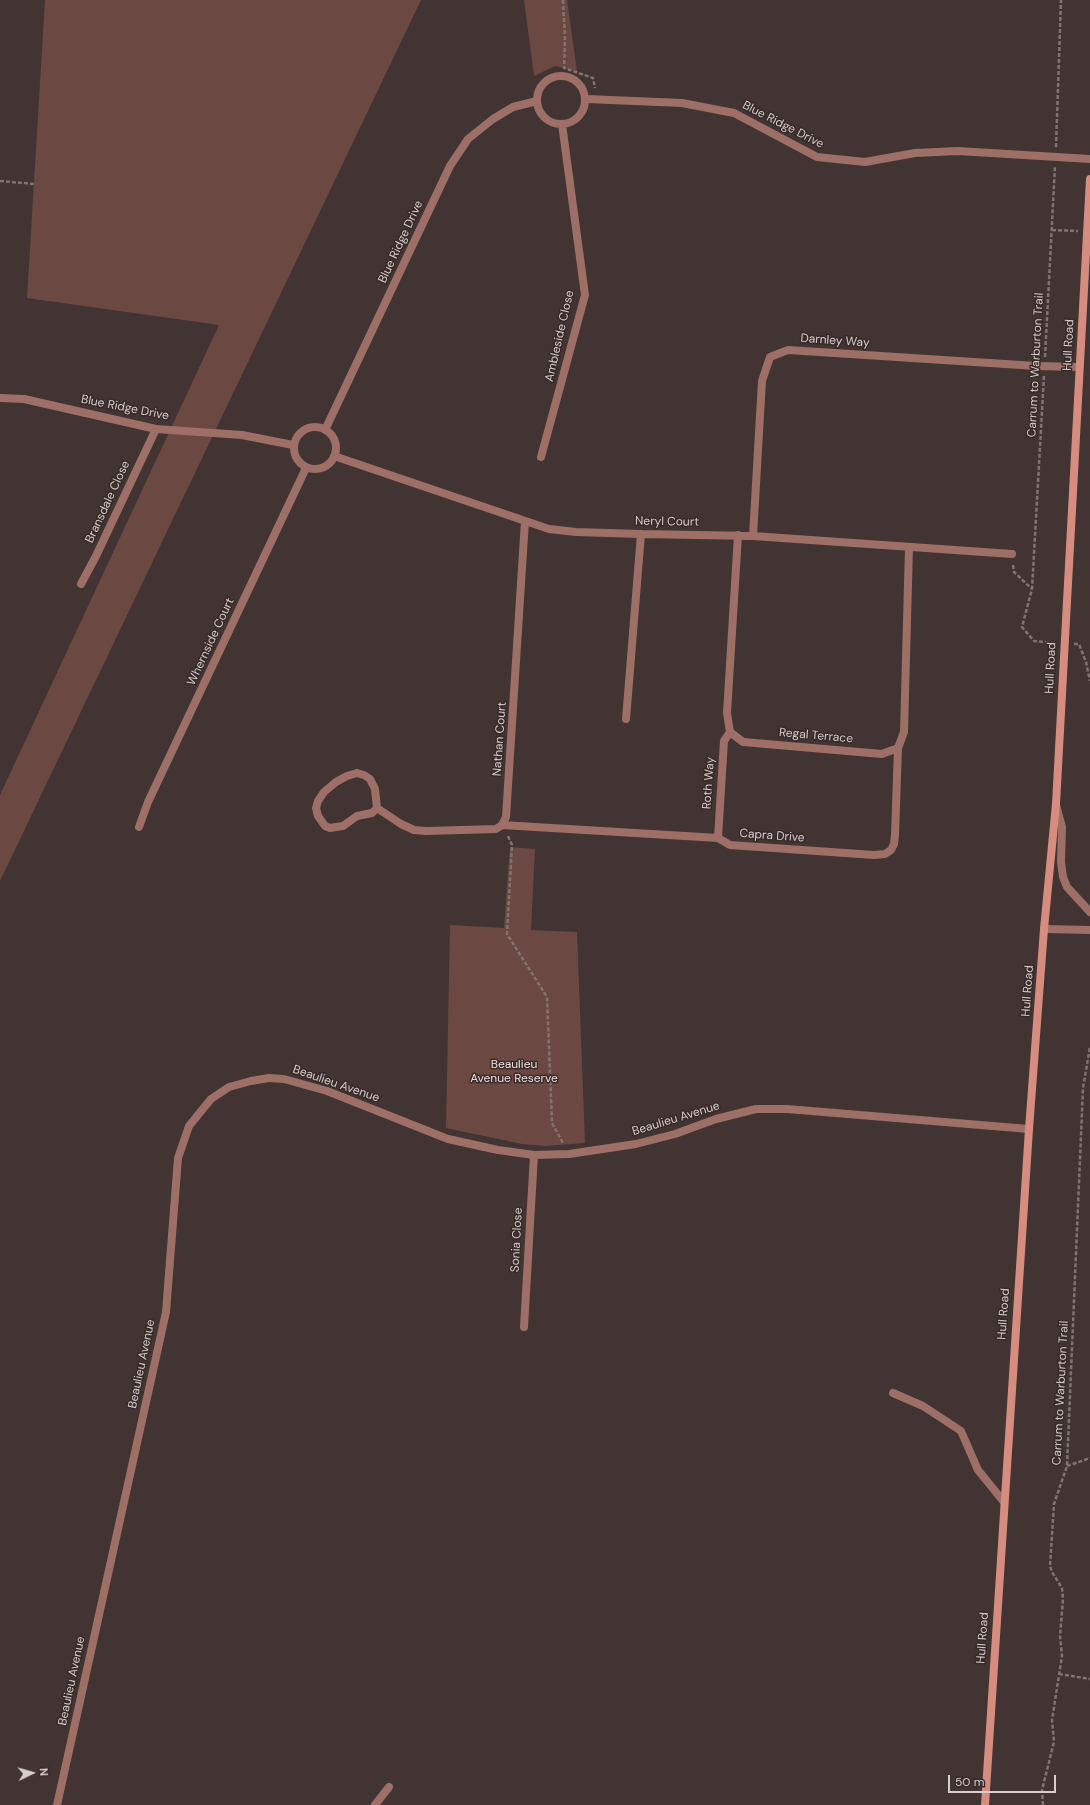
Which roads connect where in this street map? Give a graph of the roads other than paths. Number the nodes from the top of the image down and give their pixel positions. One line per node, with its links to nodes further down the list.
1 (586, 98): 2 (street); 3 (street); 4 (street, Blue Ridge Drive)
2 (537, 102): 3 (street); 9 (street, Blue Ridge Drive)
3 (562, 124): 12 (street, Ambleside Close)
4 (1090, 158)
5 (1090, 179): 6 (main road, Hull Road)
6 (1079, 367): 17 (street, Darnley Way); 24 (main road, Hull Road)
7 (0, 398): 8 (street, Blue Ridge Drive)
8 (156, 429): 10 (street, Blue Ridge Drive); 20 (street, Bransdale Close)
9 (325, 430): 10 (street); 11 (street)
10 (293, 445): 13 (street)
11 (334, 456): 13 (street); 14 (street, Neryl Court)
12 (541, 458)
13 (306, 468): 27 (street, Whernside Court)
14 (525, 521): 15 (street, Neryl Court); 26 (street, Nathan Court)
15 (641, 534): 16 (street, Neryl Court); 21 (street)
16 (738, 535): 17 (street, Neryl Court); 22 (street)
17 (753, 536): 18 (street, Neryl Court)
18 (909, 547): 19 (street, Neryl Court); 23 (street)
19 (1012, 554)
20 (81, 584)
21 (626, 719)
22 (730, 732): 23 (street, Regal Terrace); 28 (street, Roth Way)
23 (898, 748): 28 (street, Capra Drive)
24 (1056, 804): 29 (street); 30 (main road, Hull Road)
25 (377, 808): 25 (street); 26 (street)
26 (502, 825): 28 (street, Capra Drive)
27 (139, 827)
28 (718, 838)
29 (1090, 912)
30 (1044, 929): 31 (street); 32 (main road, Hull Road)
31 (1090, 930)
32 (1029, 1130): 33 (street, Beaulieu Avenue); 36 (main road, Hull Road)
33 (534, 1155): 34 (street, Sonia Close); 38 (street, Beaulieu Avenue)
34 (524, 1327)
35 (893, 1393): 36 (street)
36 (1004, 1502): 40 (main road, Hull Road)
37 (389, 1787): 39 (street)
38 (57, 1805)
39 (375, 1805)
40 (985, 1805)

